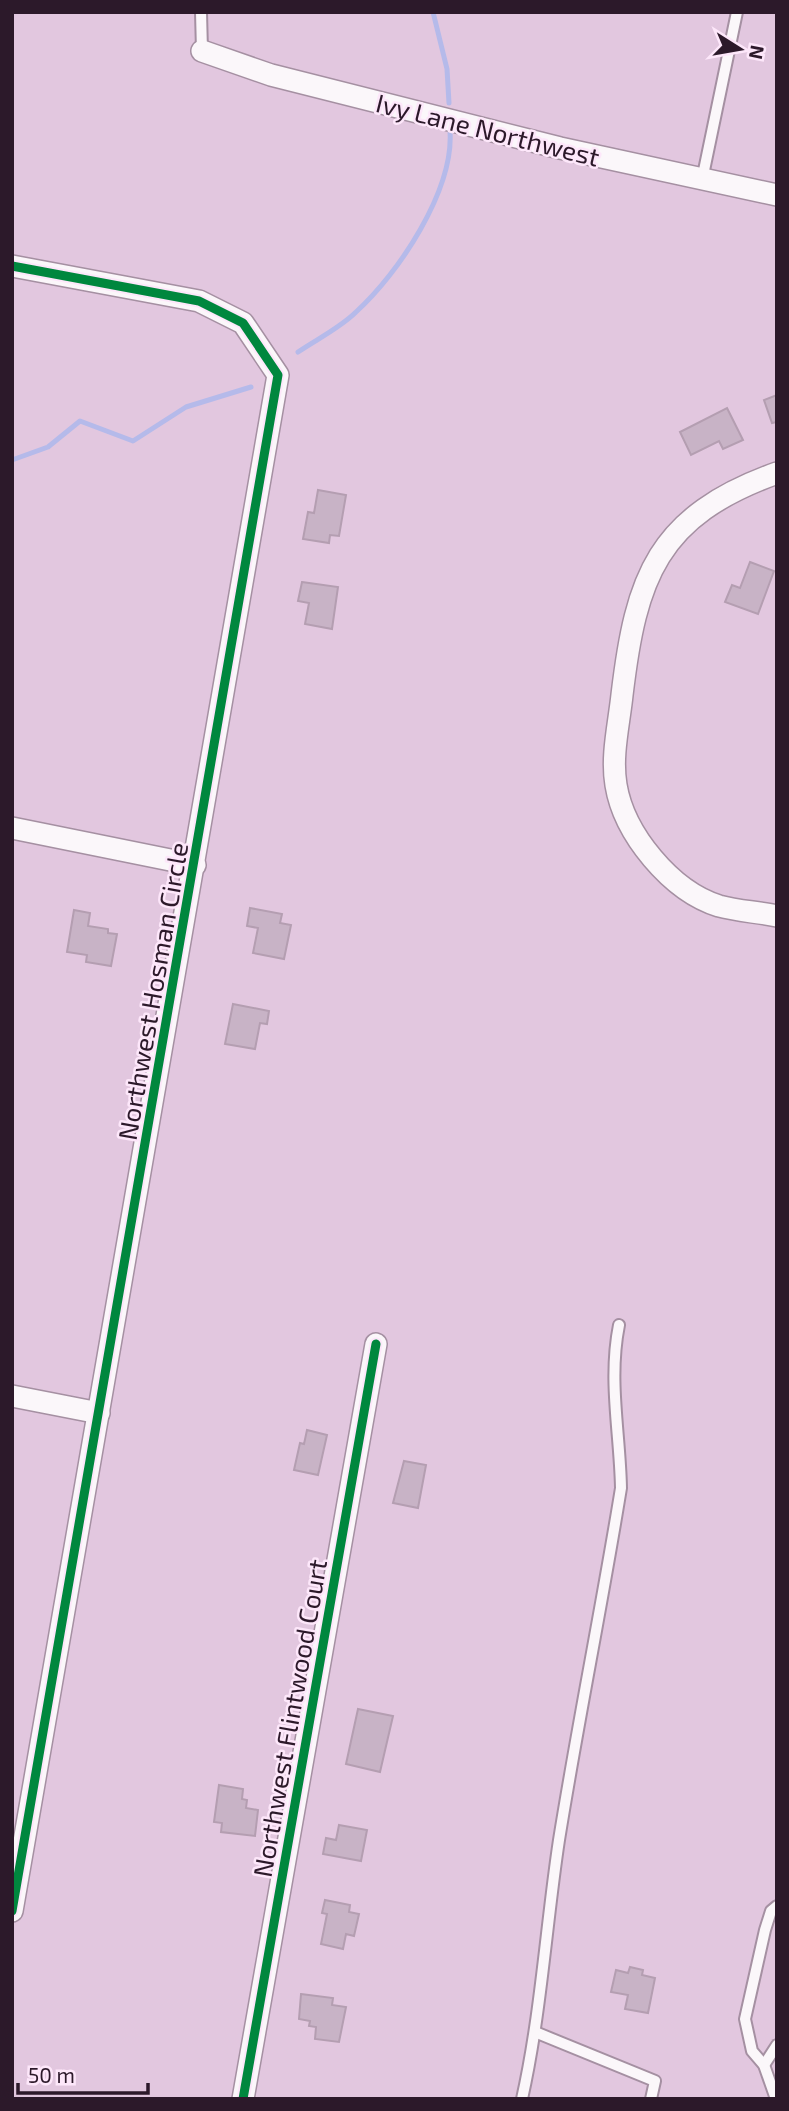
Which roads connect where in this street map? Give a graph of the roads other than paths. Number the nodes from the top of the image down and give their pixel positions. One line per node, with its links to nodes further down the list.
1 (201, 12): 3 (lane)
2 (737, 12): 4 (lane)
3 (202, 51): 4 (street, Ivy Lane Northwest)
4 (702, 180): 5 (street, Ivy Lane Northwest)
5 (777, 195)
6 (12, 266): 9 (street, Northwest Hosman Circle)
7 (777, 473): 10 (street)
8 (12, 828): 9 (street, Northwest Hosman Circle)
9 (195, 864): 14 (street, Northwest Hosman Circle)
10 (777, 916)
11 (619, 1325): 17 (lane)
12 (376, 1344): 20 (street, Northwest Flintwood Court)
13 (12, 1396): 14 (street)
14 (99, 1413): 16 (street, Northwest Hosman Circle)
15 (777, 1906): 19 (lane)
16 (12, 1911)
17 (535, 2032): 21 (lane); 22 (lane)
18 (777, 2045): 19 (lane)
19 (764, 2065): 23 (lane)
20 (243, 2099)
21 (522, 2099)
22 (651, 2099)
23 (776, 2099)

